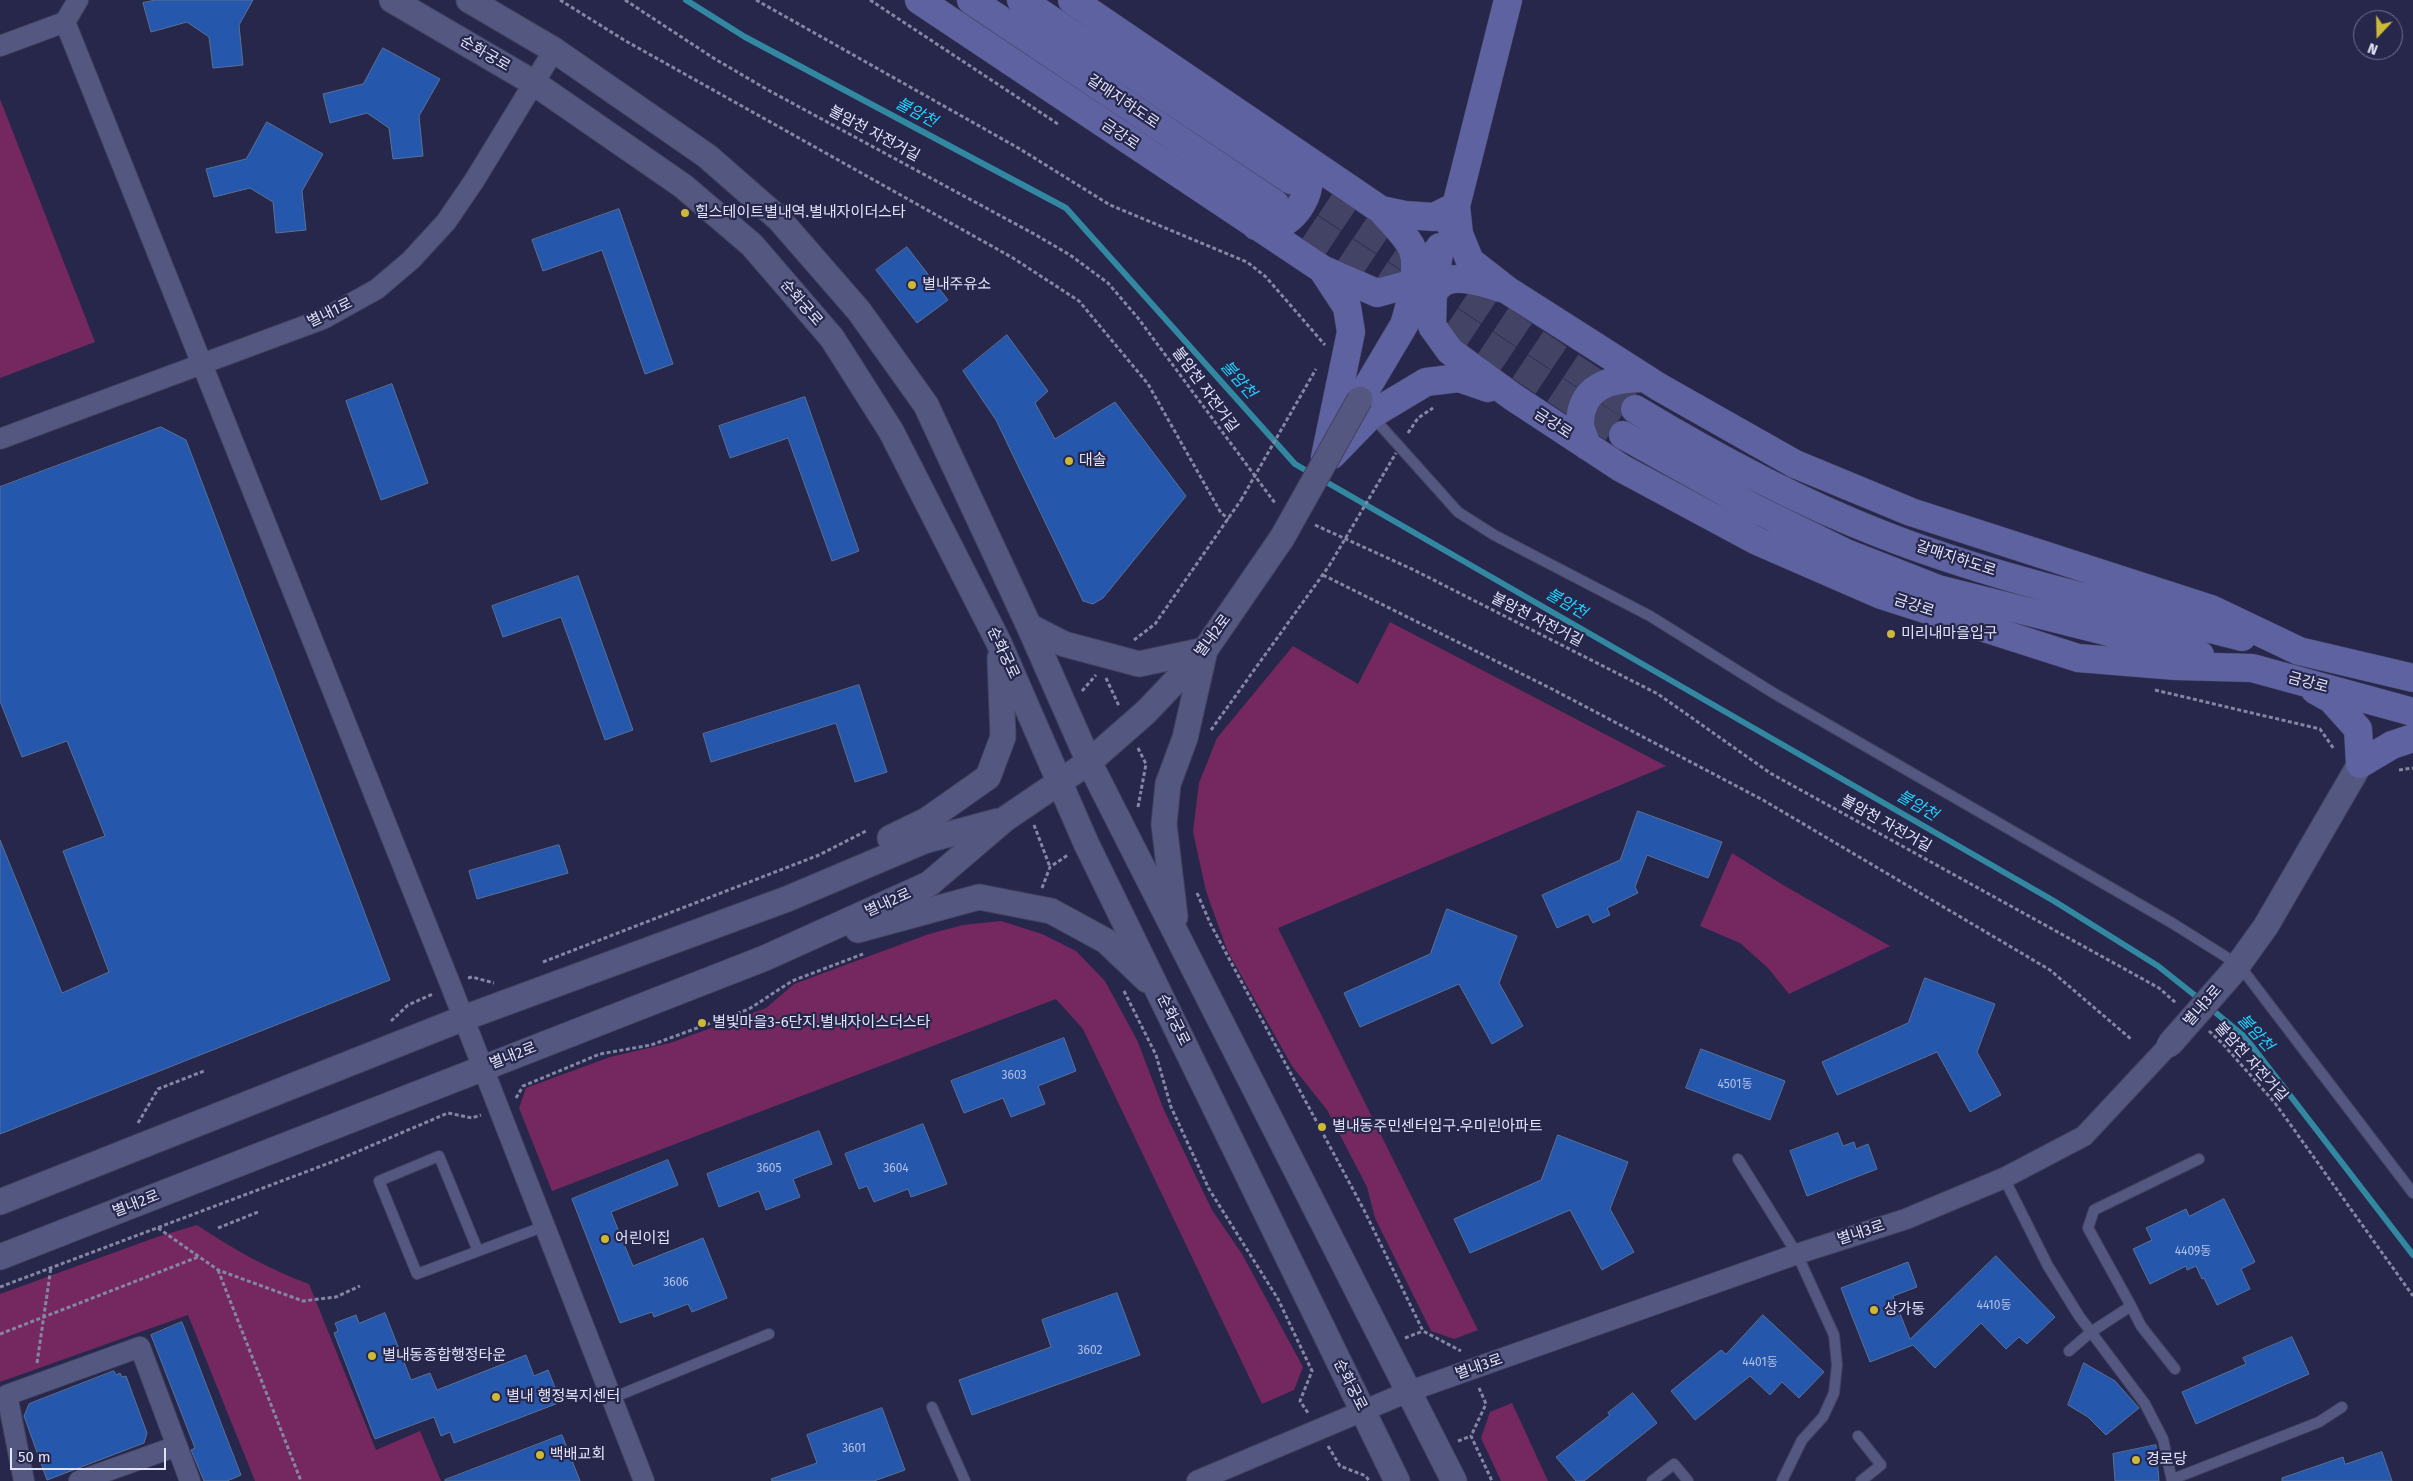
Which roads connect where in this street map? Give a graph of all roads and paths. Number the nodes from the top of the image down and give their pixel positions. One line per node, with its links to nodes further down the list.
1 (78, 0): 13 (street)
2 (392, 0): 16 (street, 순화궁로)
3 (469, 0): 15 (street)
4 (560, 0): 41 (path)
5 (625, 0): 40 (path, 불암천 자전거길)
6 (756, 0): 30 (path)
7 (870, 0): 17 (path)
8 (918, 0): 23 (main road, 금강로)
9 (971, 0): 20 (main road, 갈매지하도로)
10 (1021, 0): 19 (main road, 갈매지하도로)
11 (1072, 0): 18 (main road)
12 (1508, 0): 21 (main road)
13 (65, 22): 14 (street); 29 (street)
14 (0, 46)
15 (554, 50): 16 (street, 별내1로); 44 (street)
16 (534, 83): 29 (street, 별내1로); 46 (street, 순화궁로)
17 (1063, 128)
18 (1300, 155): 22 (main road); 23 (main road)
19 (1291, 180)
20 (1275, 204)
21 (1456, 206): 22 (main road); 24 (main road); 27 (main road)
22 (1381, 210): 26 (main road)
23 (1256, 226): 25 (main road, 금강로)
24 (1440, 247): 26 (main road); 28 (main road)
25 (1322, 269): 26 (main road); 30 (main road)
26 (1423, 287): 27 (main road); 28 (main road); 32 (main road, 금강로)
27 (1507, 290): 31 (main road, 금강로)
28 (1404, 325): 33 (main road)
29 (203, 363): 36 (street, 별내1로); 82 (street)
30 (1339, 365): 39 (main road); 41 (path, bridge)
31 (1644, 378): 37 (main road); 48 (main road, 금강로)
32 (1513, 397): 33 (main road); 37 (main road, 금강로)
33 (1366, 407): 39 (main road, bridge); 76 (lane)
34 (1635, 409): 48 (main road, 갈매지하도로)
35 (1623, 435): 49 (main road, 갈매지하도로)
36 (0, 439)
37 (1587, 446): 49 (main road, 금강로)
38 (1396, 453): 43 (path, bridge)
39 (1324, 463): 47 (street, 별내2로, bridge)
40 (1279, 508)
41 (1229, 518): 45 (path)
42 (1312, 523): 81 (path, 불암천 자전거길)
43 (1323, 575): 55 (path); 84 (path)
44 (1029, 626): 47 (street); 57 (street)
45 (1132, 641)
46 (1000, 643): 60 (street, 순화궁로); 71 (street)
47 (1205, 650): 57 (street, 별내2로); 72 (street)
48 (2299, 651): 51 (main road, 금강로)
49 (2252, 668): 52 (main road, 금강로)
50 (1101, 670): 53 (path)
51 (2413, 678)
52 (2299, 680): 54 (main road, 금강로); 59 (main road)
53 (1083, 690)
54 (2413, 712)
55 (1207, 735)
56 (2413, 738): 59 (main road)
57 (1090, 762): 60 (street, 별내2로); 72 (street)
58 (1146, 764): 61 (path)
59 (2360, 764): 76 (street, 별내3로)
60 (1059, 783): 64 (street, 별내2로); 80 (street, 순화궁로)
61 (1140, 791): 62 (path); 63 (path)
62 (1149, 793)
63 (1137, 810)
64 (1005, 819): 71 (street, 별내2로); 74 (street, 별내2로)
65 (872, 828): 75 (path)
66 (1042, 847): 68 (path)
67 (1074, 850): 68 (path)
68 (1050, 867): 70 (path)
69 (1195, 889): 114 (path)
70 (1042, 890)
71 (787, 899): 82 (street, 별내2로)
72 (1177, 934): 118 (street)
73 (871, 951): 88 (path)
74 (765, 958): 80 (street); 86 (street, 별내2로)
75 (537, 965)
76 (2236, 969): 85 (street, 별내3로, bridge); 94 (lane)
77 (472, 977): 78 (path)
78 (502, 979)
79 (1123, 988): 120 (path)
80 (1159, 991): 124 (street, 순화궁로)
81 (2180, 1006)
82 (464, 1018): 86 (street); 95 (street, 별내2로)
83 (2208, 1030): 108 (path, 불암천 자전거길)
84 (2131, 1039)
85 (2169, 1045): 93 (street, 별내3로)
86 (483, 1067): 97 (street); 102 (street, 별내2로)
87 (204, 1071): 90 (path)
88 (512, 1106)
89 (472, 1118): 98 (path)
90 (137, 1125)
91 (1738, 1159): 101 (lane)
92 (2199, 1160): 109 (lane)
93 (2004, 1178): 101 (street, 별내3로); 111 (lane)
94 (2413, 1193)
95 (0, 1202)
96 (258, 1212): 99 (path)
97 (545, 1226): 100 (lane); 119 (street)
98 (158, 1228): 103 (path); 104 (path)
99 (218, 1228)
100 (478, 1251): 100 (lane)
101 (1797, 1254): 118 (street, 별내3로); 142 (lane)
102 (0, 1257)
103 (199, 1257): 105 (path); 110 (path)
104 (51, 1267): 107 (path); 110 (path)
105 (218, 1270): 106 (path); 132 (path)
106 (360, 1286)
107 (0, 1287)
108 (2413, 1296)
109 (2131, 1306): 111 (lane); 116 (lane)
110 (43, 1318): 112 (path); 117 (path)
111 (2091, 1332): 115 (lane); 128 (lane)
112 (0, 1334)
113 (769, 1334): 119 (lane)
114 (1462, 1351)
115 (2069, 1351)
116 (2175, 1369)
117 (34, 1386): 126 (street); 129 (street)
118 (1410, 1391): 124 (street, 별내3로); 138 (street)
119 (612, 1398): 133 (street)
120 (1300, 1401)
121 (1486, 1404): 139 (path)
122 (932, 1407): 134 (lane)
123 (2342, 1407): 128 (lane)
124 (1363, 1411): 135 (street, 별내3로); 137 (street, 순화궁로)
125 (1858, 1436): 143 (lane)
126 (177, 1446): 130 (street); 131 (street)
127 (1340, 1466): 136 (path)
128 (2173, 1480)
129 (24, 1481)
130 (79, 1481)
131 (190, 1481)
132 (301, 1481)
133 (644, 1481)
134 (965, 1481)
135 (1197, 1481)
136 (1369, 1481)
137 (1397, 1481)
138 (1454, 1481)
139 (1492, 1481)
140 (1652, 1481): 141 (lane)
141 (1688, 1481)
142 (1782, 1481)
143 (1861, 1481)

